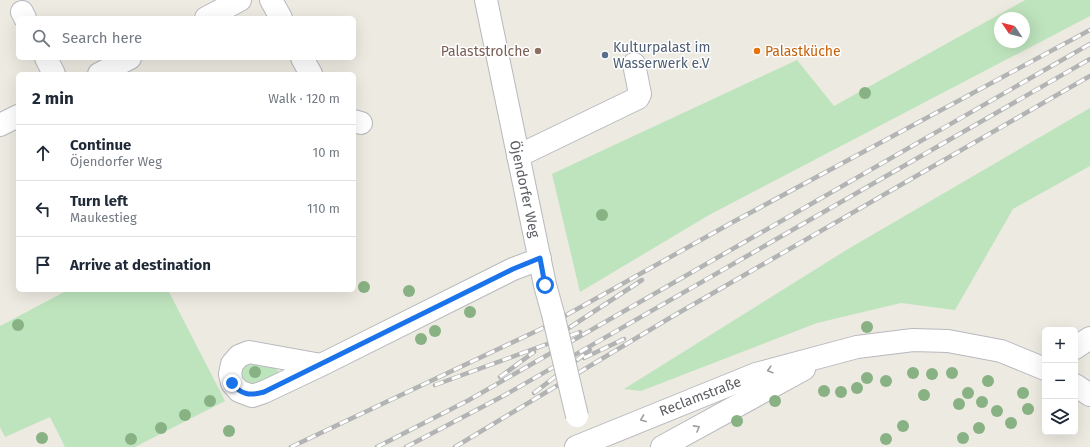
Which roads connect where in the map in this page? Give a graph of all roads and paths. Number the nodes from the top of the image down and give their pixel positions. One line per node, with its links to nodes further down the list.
1 (240, 0): 4 (street)
2 (271, 0): 5 (street)
3 (486, 0): 15 (street, Öjendorfer Weg)
4 (210, 16)
5 (280, 16)
6 (47, 60): 10 (street)
7 (126, 60): 11 (street)
8 (303, 60): 12 (street)
9 (634, 64): 15 (street)
10 (53, 72)
11 (103, 72)
12 (310, 72)
13 (16, 117): 14 (street)
14 (0, 125)
15 (518, 156): 16 (street, Öjendorfer Weg)
16 (540, 258): 20 (street); 24 (street, Öjendorfer Weg, bridge)
17 (1090, 338): 18 (street)
18 (1078, 346)
19 (828, 355): 21 (street, Reclamstraße); 24 (street, Reclamstraße, one-way to 24); 25 (street, Reclamstraße, one-way to 19)
20 (321, 365)
21 (1042, 367)
22 (1078, 387): 23 (street)
23 (1090, 395)
24 (581, 446)
25 (662, 447)

